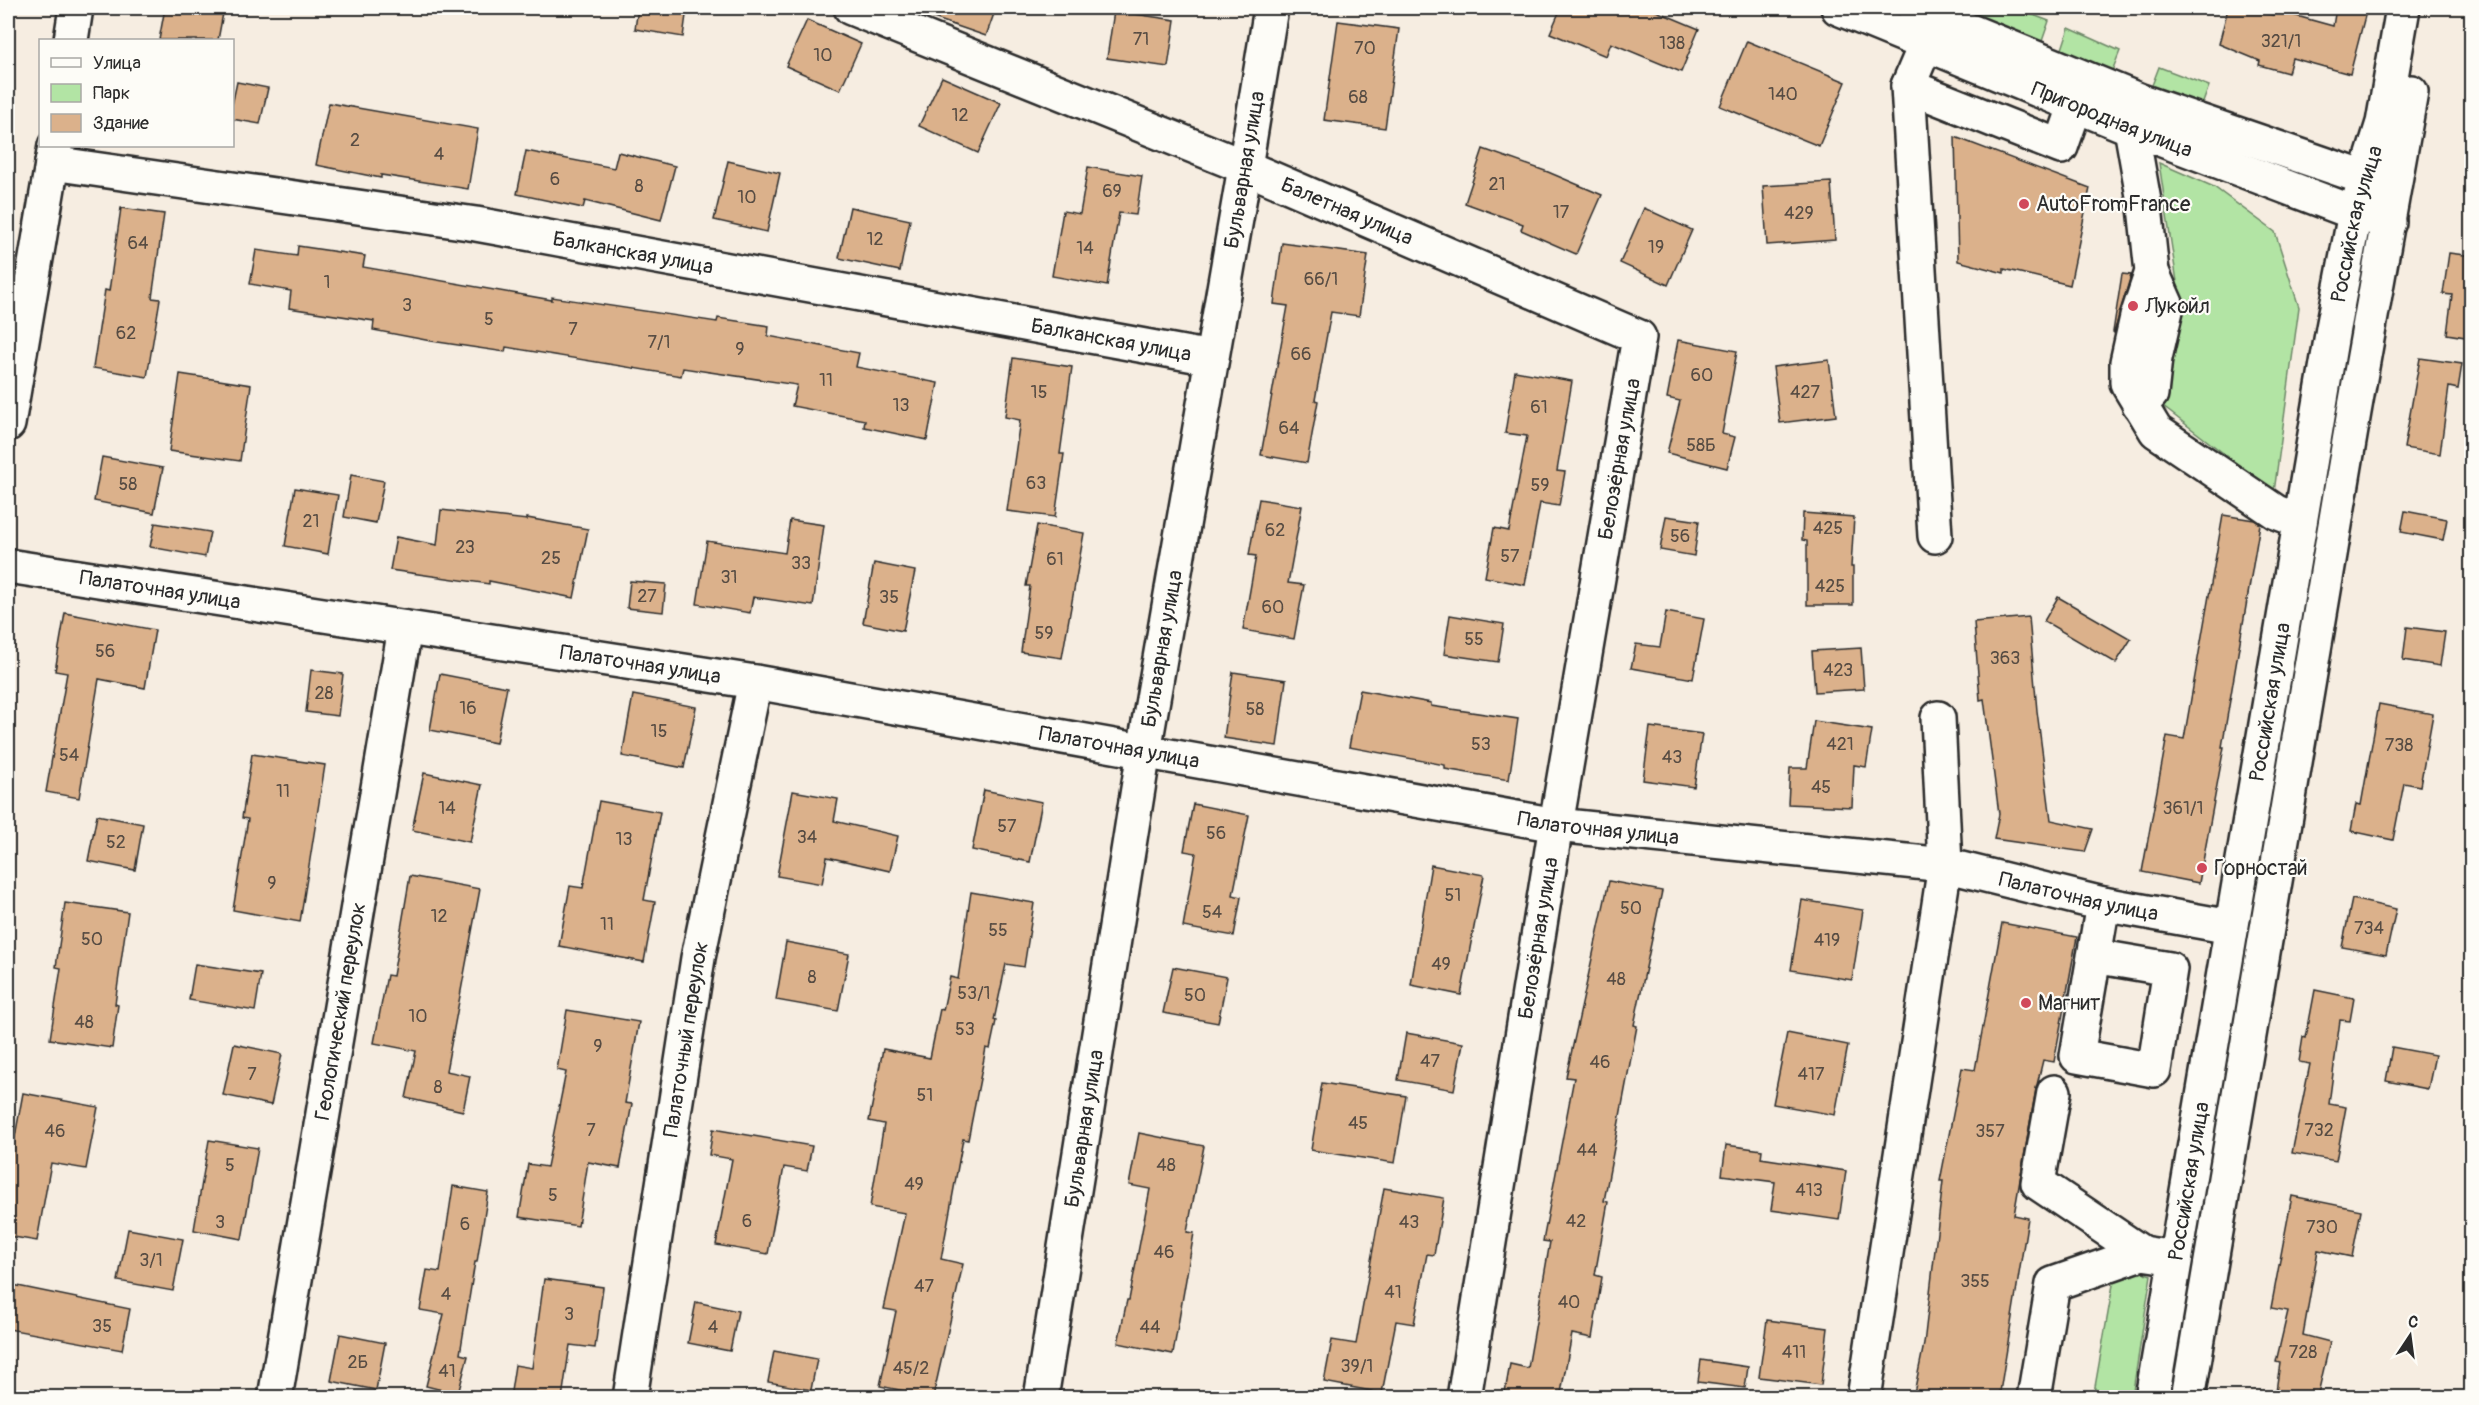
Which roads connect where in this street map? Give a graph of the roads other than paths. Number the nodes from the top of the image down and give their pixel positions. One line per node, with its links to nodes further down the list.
1 (76, 8): 8 (street)
2 (851, 8): 14 (street, Балетная улица)
3 (1271, 8): 14 (street, Бульварная улица)
4 (1838, 8): 9 (street, Пригородная улица)
5 (1914, 8): 15 (street, Пригородная улица)
6 (2403, 8): 15 (street, Российская улица)
7 (2425, 8): 16 (street, Российская улица)
8 (71, 39)
9 (1926, 44): 10 (street); 11 (street, Пригородная улица)
10 (1908, 86): 11 (street); 23 (street)
11 (2076, 104): 12 (street, Пригородная улица)
12 (2131, 128): 17 (street, Пригородная улица); 22 (street)
13 (53, 154): 20 (street, Балканская улица); 21 (street)
14 (1245, 167): 19 (street, Балетная улица); 20 (street, Бульварная улица)
15 (2365, 178): 16 (street, Пригородная улица); 17 (street, Российская улица)
16 (2396, 184): 18 (street, Российская улица)
17 (2355, 213): 18 (street, Пригородная улица); 22 (street, Российская улица)
18 (2389, 222): 33 (street, Российская улица)
19 (1639, 337): 29 (street, Белозёрная улица)
20 (1211, 358): 28 (street, Бульварная улица)
21 (8, 424)
22 (2300, 521): 32 (street, Российская улица)
23 (1935, 536)
24 (8, 566): 25 (street, Палаточная улица)
25 (405, 627): 26 (street, Палаточная улица); 38 (street, Геологический переулок)
26 (755, 682): 28 (street, Палаточная улица); 39 (street, Палаточный переулок)
27 (1938, 718): 30 (street)
28 (1144, 751): 29 (street, Палаточная улица); 40 (street, Бульварная улица)
29 (1556, 825): 30 (street, Палаточная улица); 41 (street, Белозёрная улица)
30 (1944, 865): 31 (street, Палаточная улица); 42 (street)
31 (2103, 904): 32 (street, Палаточная улица); 34 (street)
32 (2231, 927): 33 (street, Палаточная улица); 37 (street, Российская улица)
33 (2267, 933): 45 (street, Российская улица)
34 (2094, 956)
35 (2054, 1092): 36 (street)
36 (2142, 1253): 37 (street); 43 (street)
37 (2175, 1258): 44 (street, Российская улица)
38 (275, 1398)
39 (630, 1398)
40 (1041, 1398)
41 (1464, 1398)
42 (1864, 1398)
43 (2034, 1398)
44 (2152, 1398)
45 (2188, 1398)

